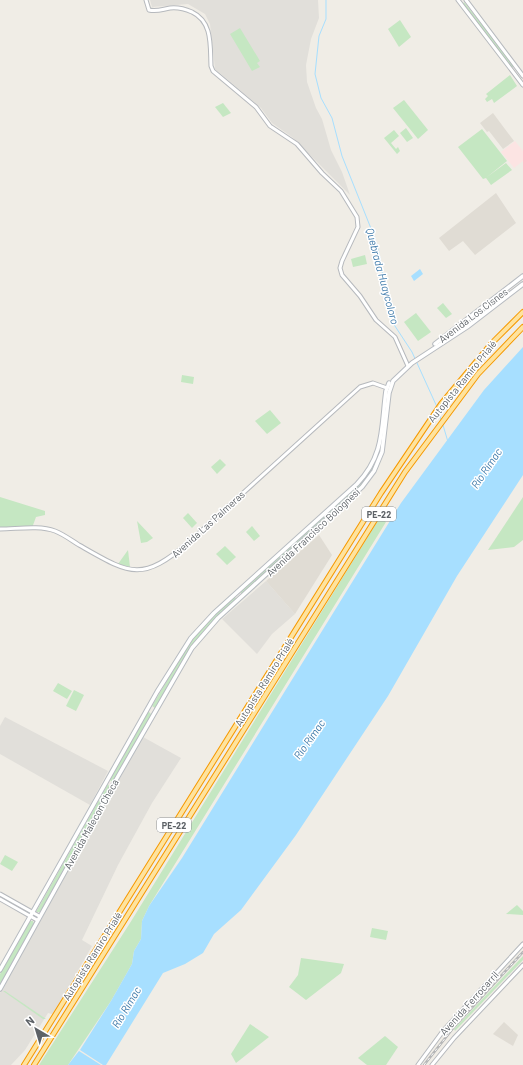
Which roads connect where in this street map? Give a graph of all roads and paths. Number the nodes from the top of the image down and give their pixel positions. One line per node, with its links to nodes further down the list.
1 (146, 0): 11 (street)
2 (458, 0): 5 (street)
3 (466, 0): 4 (street)
4 (523, 76)
5 (523, 85)
6 (523, 276): 10 (main road, Avenida Los Cisnes)
7 (523, 284): 10 (main road, Avenida Los Cisnes)
8 (523, 312): 24 (highway, Autopista Ramiro Prialé / PE-22)
9 (523, 327): 25 (highway, Autopista Ramiro Prialé / PE-22)
10 (423, 354): 11 (main road)
11 (410, 364): 12 (main road, Avenida Francisco Bolognesi); 15 (main road, Avenida Francisco Bolognesi)
12 (387, 388): 13 (street, Avenida Las Palmeras); 14 (main road, Avenida Francisco Bolognesi)
13 (0, 529)
14 (180, 655): 18 (main road, Avenida Malecon Checa)
15 (184, 660): 19 (main road, Avenida Malecon Checa)
16 (0, 894): 18 (street)
17 (0, 899): 18 (street)
18 (31, 915): 19 (street); 22 (main road, Avenida Malecon Checa)
19 (38, 918): 23 (main road, Avenida Malecon Checa)
20 (523, 944): 26 (street, Avenida Ferrocarril)
21 (523, 965): 27 (street, Avenida Ferrocarril)
22 (0, 970)
23 (0, 989)
24 (24, 1065)
25 (34, 1065)
26 (418, 1065)
27 (432, 1065)

